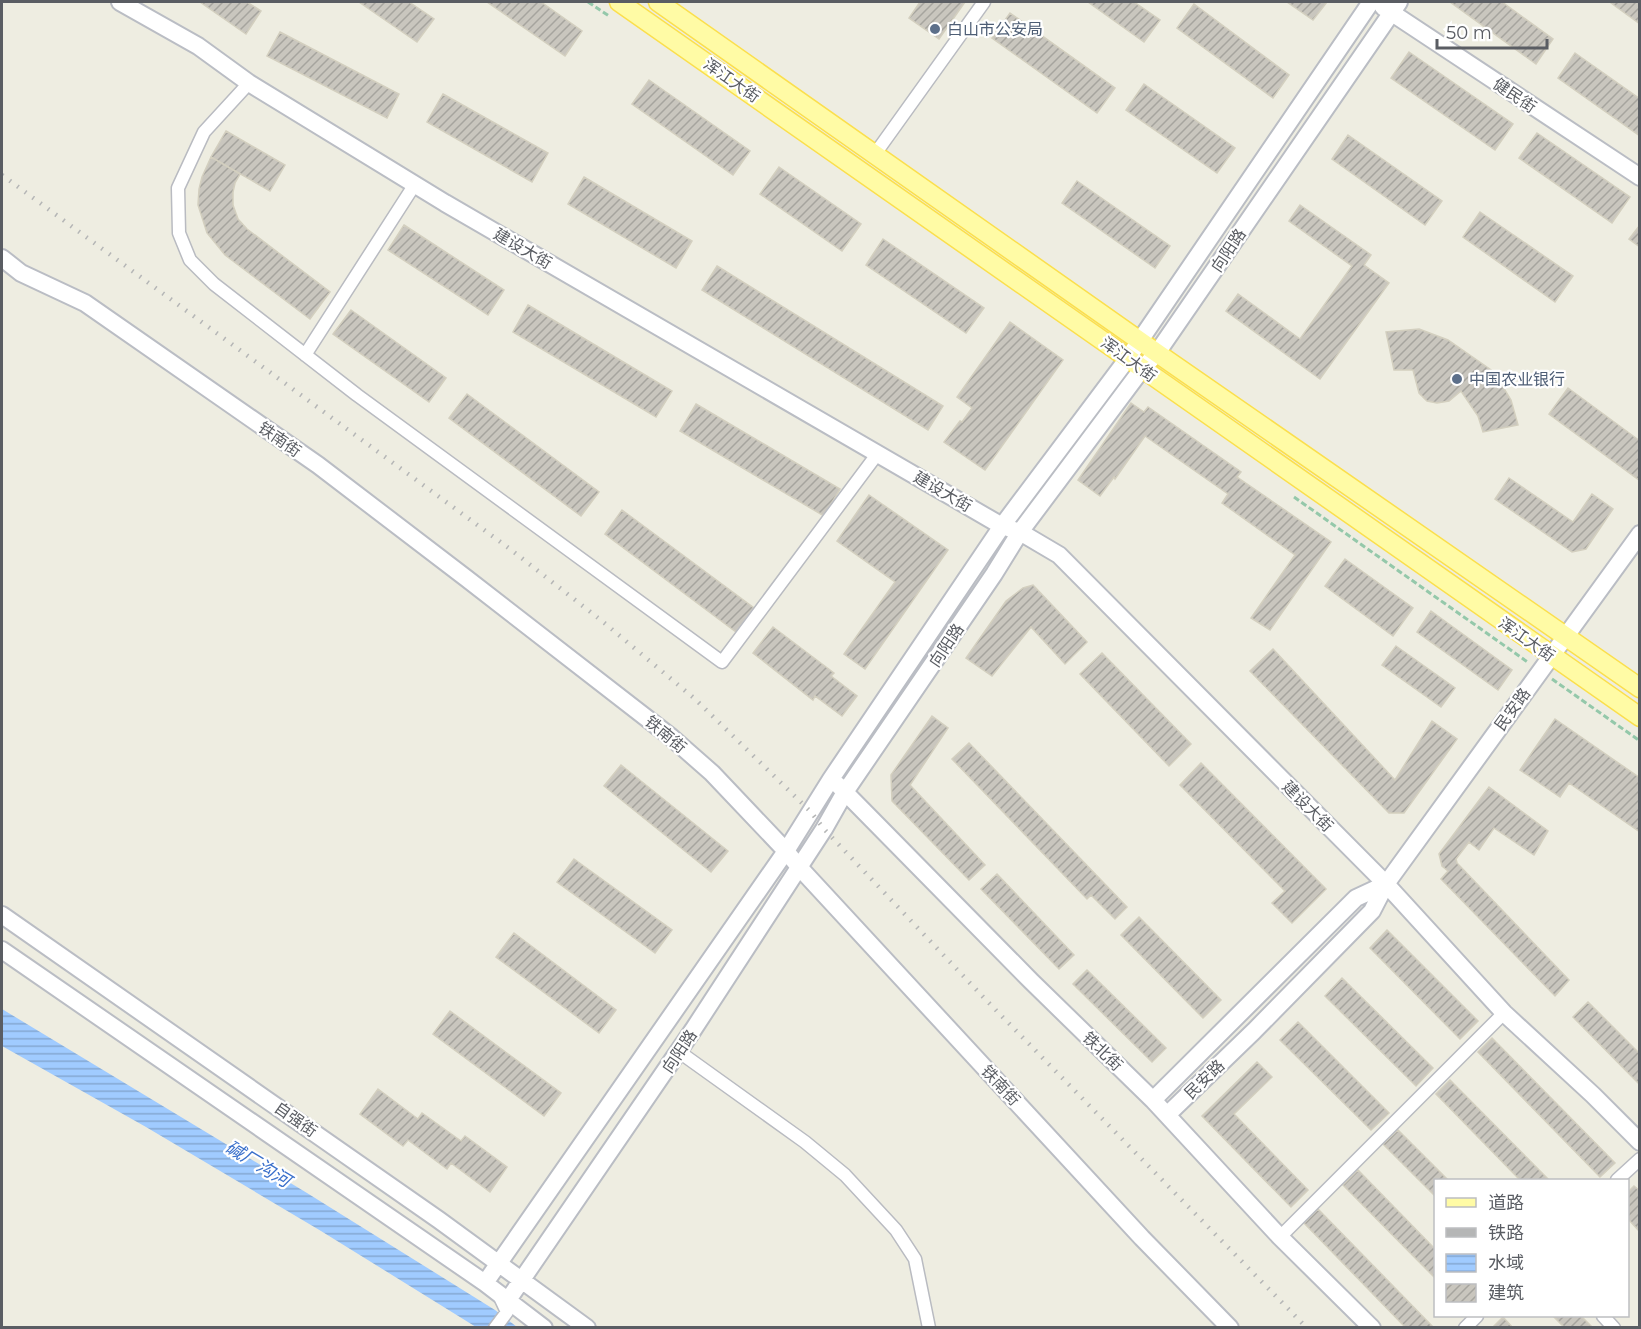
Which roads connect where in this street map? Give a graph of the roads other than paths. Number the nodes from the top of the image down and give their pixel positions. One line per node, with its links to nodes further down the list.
1 (619, 2): 15 (main road, 浑江大街)
2 (658, 2): 8 (main road, 浑江大街)
3 (984, 2): 8 (street)
4 (1373, 2): 6 (main road, 健民街); 12 (main road, 向阳路)
5 (128, 4): 7 (main road, 建设大街)
6 (1395, 7): 9 (main road, 健民街); 13 (main road, 向阳路)
7 (249, 83): 10 (main road, 建设大街); 14 (street)
8 (875, 154): 12 (main road, 浑江大街)
9 (1640, 177)
10 (415, 184): 14 (street); 16 (main road, 建设大街)
11 (2, 258): 26 (main road, 铁南街)
12 (1140, 340): 13 (main road, 浑江大街); 15 (main road, 向阳路)
13 (1157, 353): 15 (main road, 向阳路); 20 (main road, 浑江大街)
14 (305, 355): 16 (street)
15 (1135, 363): 17 (main road, 向阳路); 18 (main road, 向阳路); 21 (main road, 浑江大街)
16 (878, 453): 17 (main road, 建设大街)
17 (1002, 526): 18 (main road, 建设大街); 24 (main road, 向阳路)
18 (1020, 532): 25 (main road, 向阳路); 28 (main road, 建设大街)
19 (1640, 534): 20 (main road, 民安路)
20 (1565, 636): 21 (main road, 民安路); 22 (main road, 浑江大街)
21 (1551, 656): 23 (main road, 浑江大街); 28 (main road, 民安路)
22 (1640, 688)
23 (1640, 717)
24 (831, 779): 25 (main road, 铁北街); 26 (main road, 向阳路)
25 (845, 792): 27 (main road, 向阳路); 33 (main road, 铁北街)
26 (786, 851): 27 (main road, 铁南街); 39 (main road, 向阳路)
27 (799, 867): 32 (main road, 向阳路); 47 (main road, 铁南街)
28 (1386, 884): 31 (main road, 建设大街); 33 (main road, 民安路); 34 (main road, 民安路)
29 (2, 915): 39 (main road, 自强街)
30 (2, 950): 41 (main road, 自强街)
31 (1504, 1013): 35 (main road, 建设大街); 38 (street)
32 (678, 1051): 40 (main road, 向阳路); 46 (street)
33 (1153, 1100): 34 (main road, 铁北街)
34 (1167, 1115): 38 (main road, 铁北街)
35 (1640, 1142)
36 (1640, 1159): 37 (street)
37 (1618, 1179)
38 (1280, 1237): 48 (main road, 铁北街)
39 (498, 1264): 40 (main road, 自强街); 41 (main road, 向阳路)
40 (523, 1279): 41 (main road, 向阳路); 45 (main road, 自强街)
41 (499, 1297): 43 (street); 44 (main road, 自强街)
42 (1477, 1317): 49 (street)
43 (495, 1328)
44 (544, 1328)
45 (587, 1328)
46 (929, 1328)
47 (1230, 1328)
48 (1372, 1328)
49 (1465, 1328)

